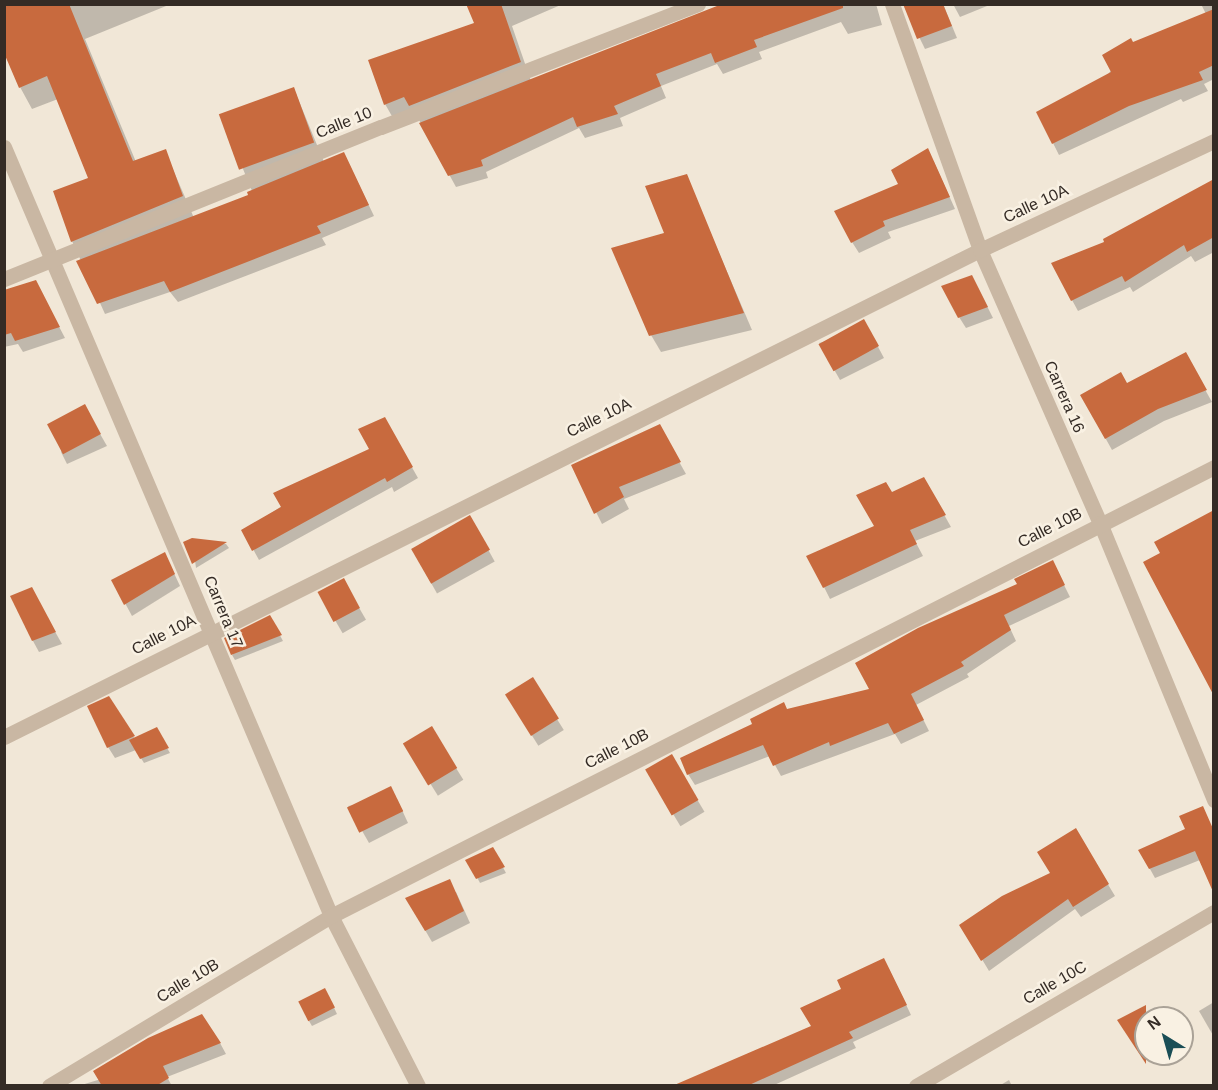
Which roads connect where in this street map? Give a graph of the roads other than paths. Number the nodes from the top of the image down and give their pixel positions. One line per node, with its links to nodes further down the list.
1 (698, 4): 6 (street, Calle 10)
2 (892, 4): 5 (street, Carrera 16)
3 (1214, 141): 5 (street, Calle 10A)
4 (4, 147): 6 (street, Carrera 17)
5 (980, 250): 9 (street, Carrera 16); 10 (street, Calle 10A)
6 (55, 260): 7 (street, Calle 10); 10 (street, Carrera 17)
7 (4, 279)
8 (1214, 467): 9 (street, Calle 10B)
9 (1100, 523): 12 (street, Carrera 16); 14 (street, Calle 10B)
10 (211, 631): 11 (street, Calle 10A); 14 (street, Carrera 17)
11 (4, 736)
12 (1214, 800)
13 (1214, 912): 17 (street, Calle 10C)
14 (331, 916): 15 (street, Calle 10B); 16 (street, Carrera 17)
15 (49, 1086)
16 (418, 1086)
17 (916, 1086)

